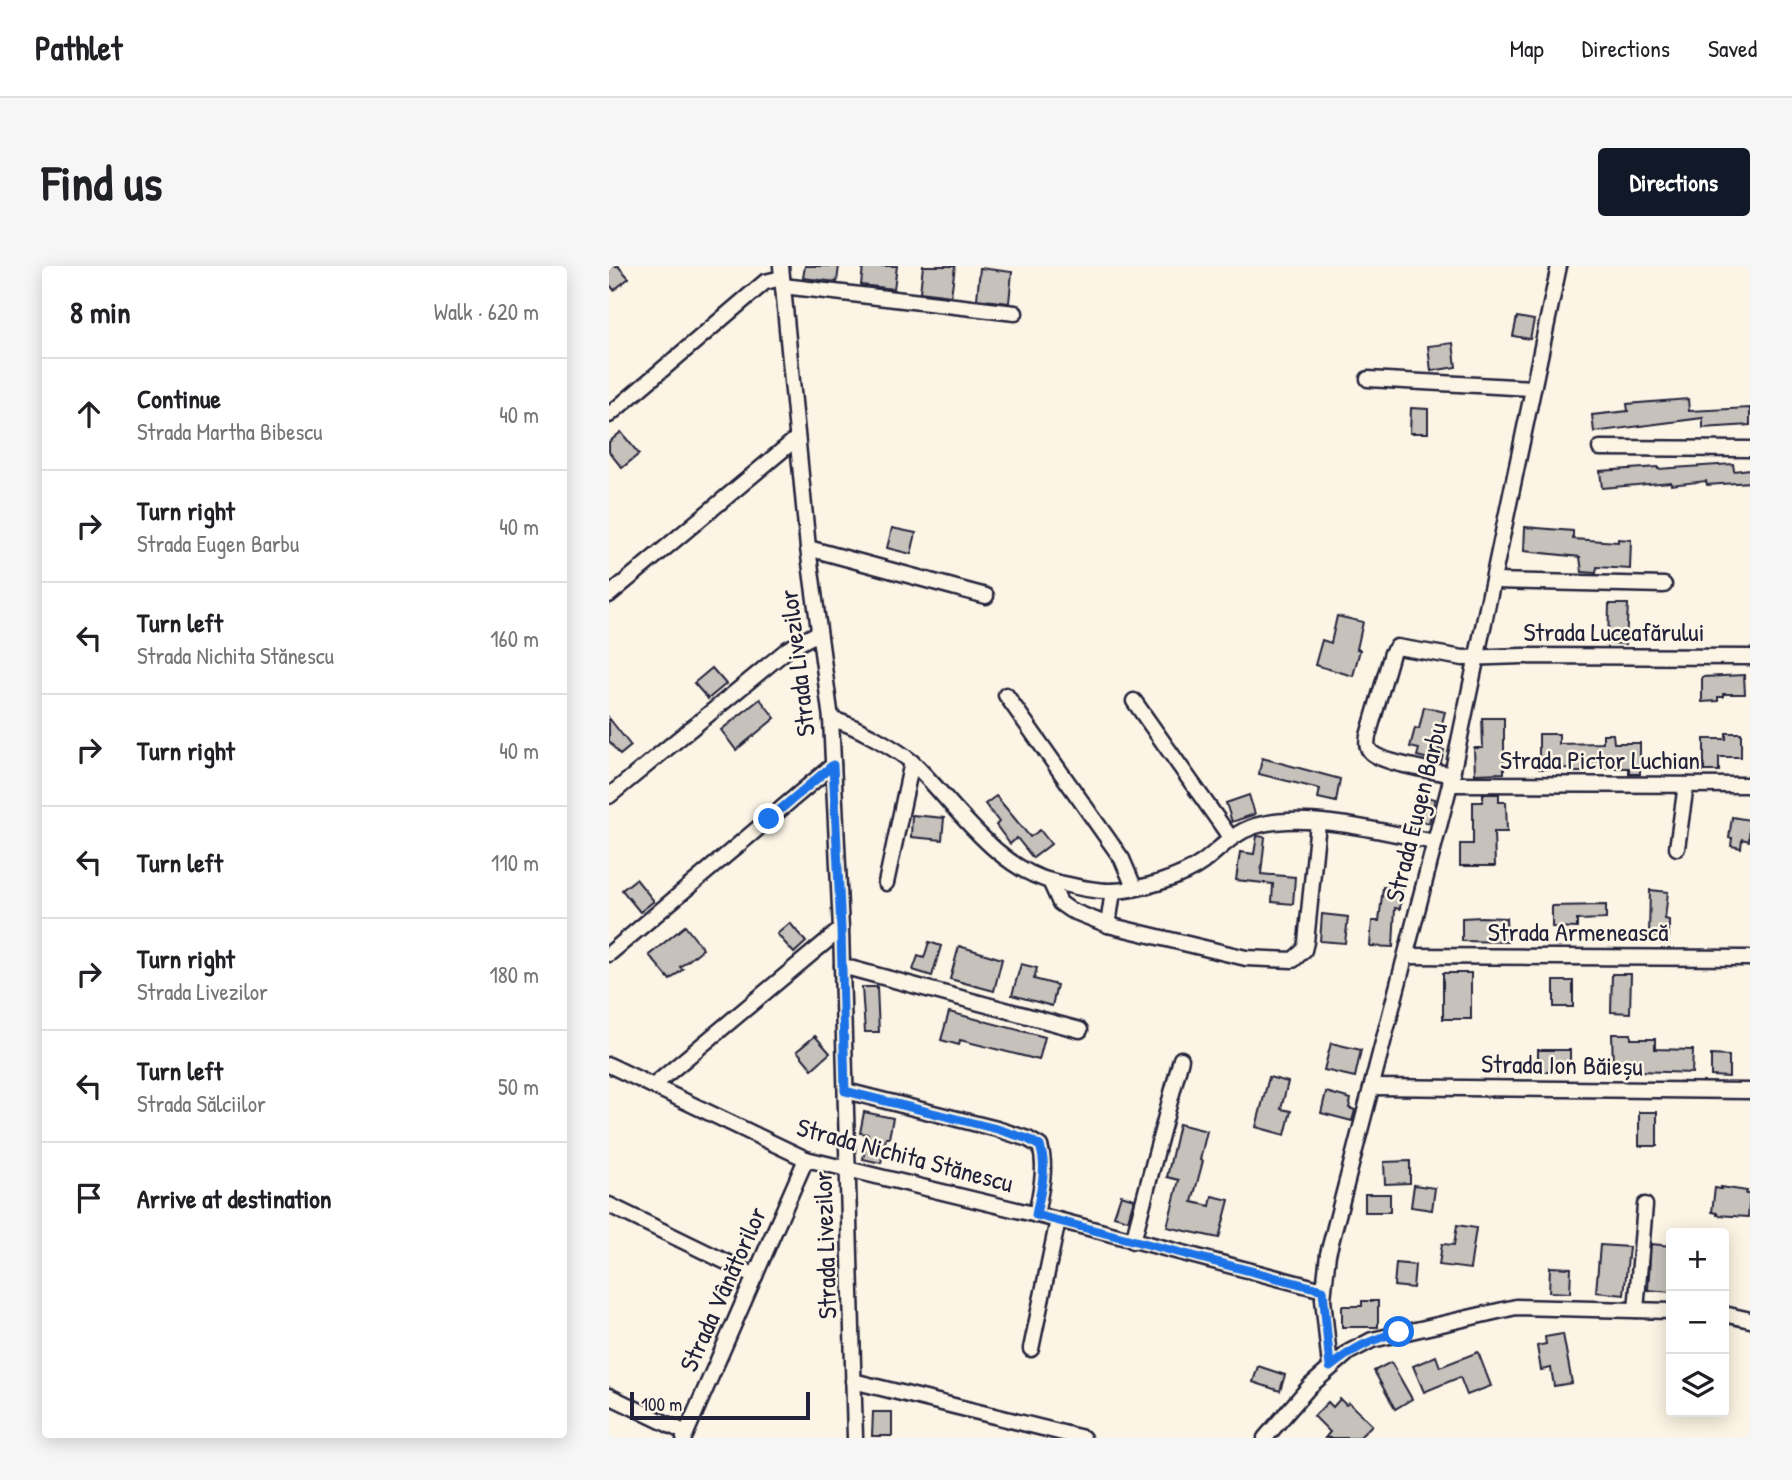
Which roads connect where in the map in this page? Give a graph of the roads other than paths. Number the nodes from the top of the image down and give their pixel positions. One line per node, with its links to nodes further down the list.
1 (1559, 266): 5 (street, Strada Eugen Barbu)
2 (782, 277): 3 (street); 6 (street); 7 (street, Strada Livezilor)
3 (1015, 313)
4 (1368, 379): 5 (street)
5 (1532, 388): 11 (street, Strada Eugen Barbu)
6 (609, 415)
7 (797, 438): 10 (street, Strada Livezilor); 13 (street)
8 (1600, 448): 9 (street)
9 (1750, 449)
10 (808, 548): 14 (street); 15 (street, Strada Livezilor)
11 (1494, 582): 12 (street); 16 (street, Strada Eugen Barbu)
12 (1664, 585)
13 (609, 595)
14 (986, 596)
15 (818, 633): 20 (street, Strada Livezilor); 26 (street)
16 (1479, 657): 17 (street, Strada Luceafărului); 23 (street, Strada Eugen Barbu); 23 (street, Strada Luceafărului)
17 (1750, 657)
18 (1006, 695): 33 (street)
19 (1134, 701): 28 (street)
20 (831, 719): 21 (street); 22 (street, Strada Livezilor)
21 (912, 762): 31 (street); 32 (street)
22 (833, 765): 36 (street, Strada Livezilor); 37 (street)
23 (1451, 779): 24 (street, Strada Pictor Luchian); 29 (street, Strada Eugen Barbu)
24 (1686, 785): 25 (street, Strada Pictor Luchian); 30 (street)
25 (1750, 785)
26 (609, 796)
27 (1318, 823): 28 (street); 29 (street); 35 (street)
28 (1230, 837): 33 (street)
29 (1434, 842): 38 (street, Strada Eugen Barbu)
30 (1677, 848)
31 (1051, 881): 34 (street); 35 (street)
32 (886, 883)
33 (1134, 887): 34 (street)
34 (1113, 891): 35 (street)
35 (1108, 925)
36 (841, 929): 40 (street, Strada Livezilor); 44 (street)
37 (609, 954)
38 (1406, 956): 39 (street, Strada Armenească); 45 (street, Strada Eugen Barbu)
39 (1750, 958)
40 (842, 966): 41 (street); 46 (street, Strada Livezilor)
41 (1080, 1030)
42 (1181, 1059): 54 (street)
43 (609, 1065): 44 (street, Strada Nichita Stănescu)
44 (653, 1086): 48 (street, Strada Nichita Stănescu)
45 (1373, 1087): 47 (street, Strada Ion Băieșu); 56 (street, Strada Eugen Barbu)
46 (845, 1091): 49 (street, Strada Livezilor); 52 (street)
47 (1750, 1091)
48 (806, 1159): 49 (street, Strada Nichita Stănescu); 55 (street, Strada Vânătorilor)
49 (848, 1170): 52 (street, Strada Nichita Stănescu); 63 (street, Strada Livezilor)
50 (609, 1205): 55 (street)
51 (1645, 1205): 57 (street)
52 (1036, 1215): 53 (street, Strada Nichita Stănescu)
53 (1058, 1220): 54 (street, Strada Nichita Stănescu); 61 (street)
54 (1133, 1241): 56 (street, Strada Nichita Stănescu)
55 (755, 1276): 65 (street, Strada Vânătorilor)
56 (1323, 1290): 62 (street, Strada Eugen Barbu)
57 (1636, 1310): 58 (street); 62 (street)
58 (1666, 1311)
59 (1729, 1315): 60 (street)
60 (1750, 1320)
61 (1031, 1349)
62 (1330, 1367): 68 (street)
63 (853, 1381): 66 (street, Strada Livezilor); 67 (street)
64 (609, 1396): 65 (street)
65 (685, 1435)
66 (855, 1438)
67 (1083, 1438)
68 (1265, 1438)

